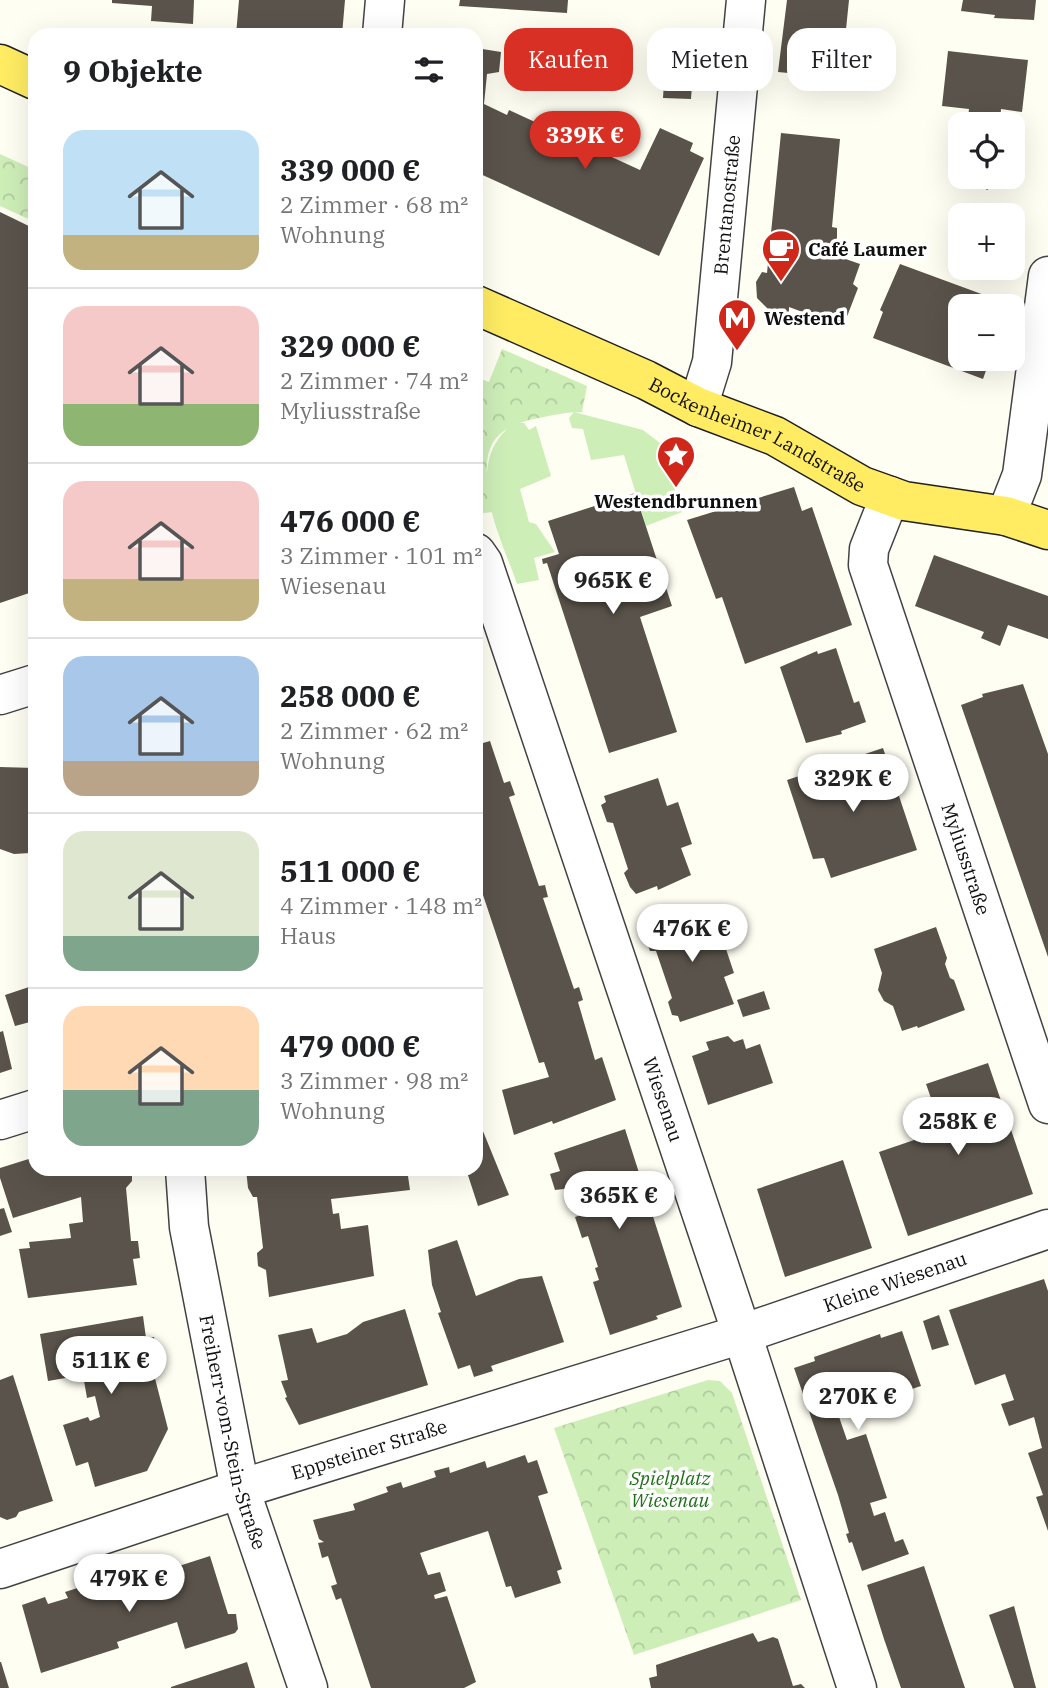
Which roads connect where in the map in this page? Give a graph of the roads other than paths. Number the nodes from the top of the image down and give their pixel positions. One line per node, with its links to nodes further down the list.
1 (385, 0): 3 (street)
2 (746, 0): 6 (street, Brentanostraße)
3 (383, 28)
4 (1048, 276): 8 (street)
5 (483, 308): 6 (main road, Bockenheimer Landstraße)
6 (698, 407): 7 (main road, Bockenheimer Landstraße)
7 (890, 496): 8 (main road, Bockenheimer Landstraße); 13 (street, Myliusstraße)
8 (1006, 516): 9 (main road, Bockenheimer Landstraße)
9 (1048, 530)
10 (483, 570): 19 (street, Wiesenau)
11 (28, 686): 12 (street)
12 (0, 695)
13 (1039, 1050): 14 (street, Myliusstraße)
14 (1048, 1104)
15 (28, 1111): 16 (street)
16 (0, 1120)
17 (185, 1176): 20 (street, Freiherr-vom-Stein-Straße)
18 (1048, 1229): 19 (street, Kleine Wiesenau)
19 (742, 1334): 20 (street, Eppsteiner Straße); 23 (street, Wiesenau)
20 (240, 1489): 21 (street, Eppsteiner Straße); 22 (street, Freiherr-vom-Stein-Straße)
21 (0, 1569)
22 (308, 1688)
23 (858, 1688)

